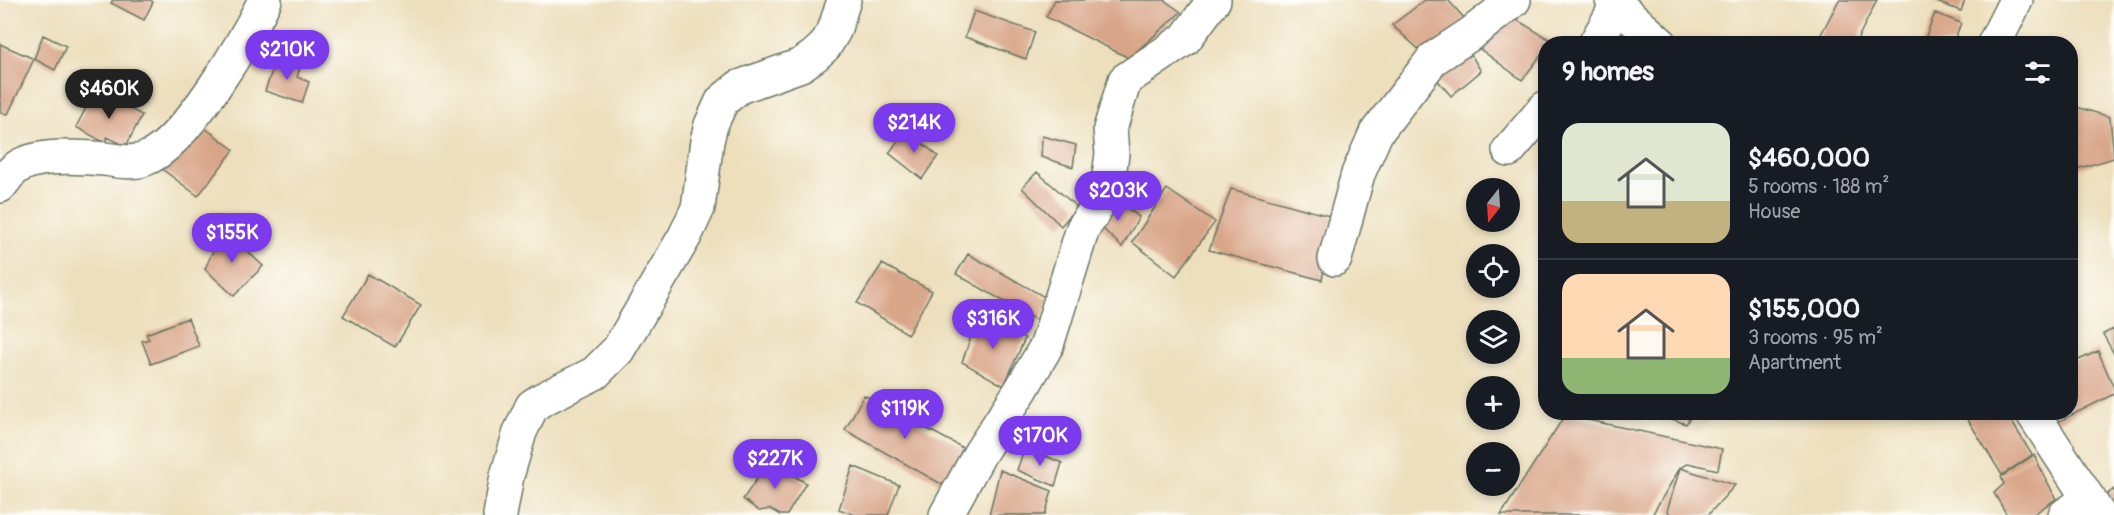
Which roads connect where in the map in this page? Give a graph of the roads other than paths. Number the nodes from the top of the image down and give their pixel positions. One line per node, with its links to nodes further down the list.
1 (265, 0): 12 (street)
2 (844, 0): 16 (street)
3 (1214, 0): 17 (street)
4 (1514, 0): 13 (street)
5 (2016, 0): 9 (street)
6 (1614, 2): 7 (street); 8 (street)
7 (1599, 36)
8 (1652, 36)
9 (1998, 36)
10 (1538, 116): 11 (street)
11 (1509, 150)
12 (0, 186)
13 (1335, 259)
14 (2036, 420): 15 (street)
15 (2084, 510)
16 (500, 515)
17 (946, 515)

